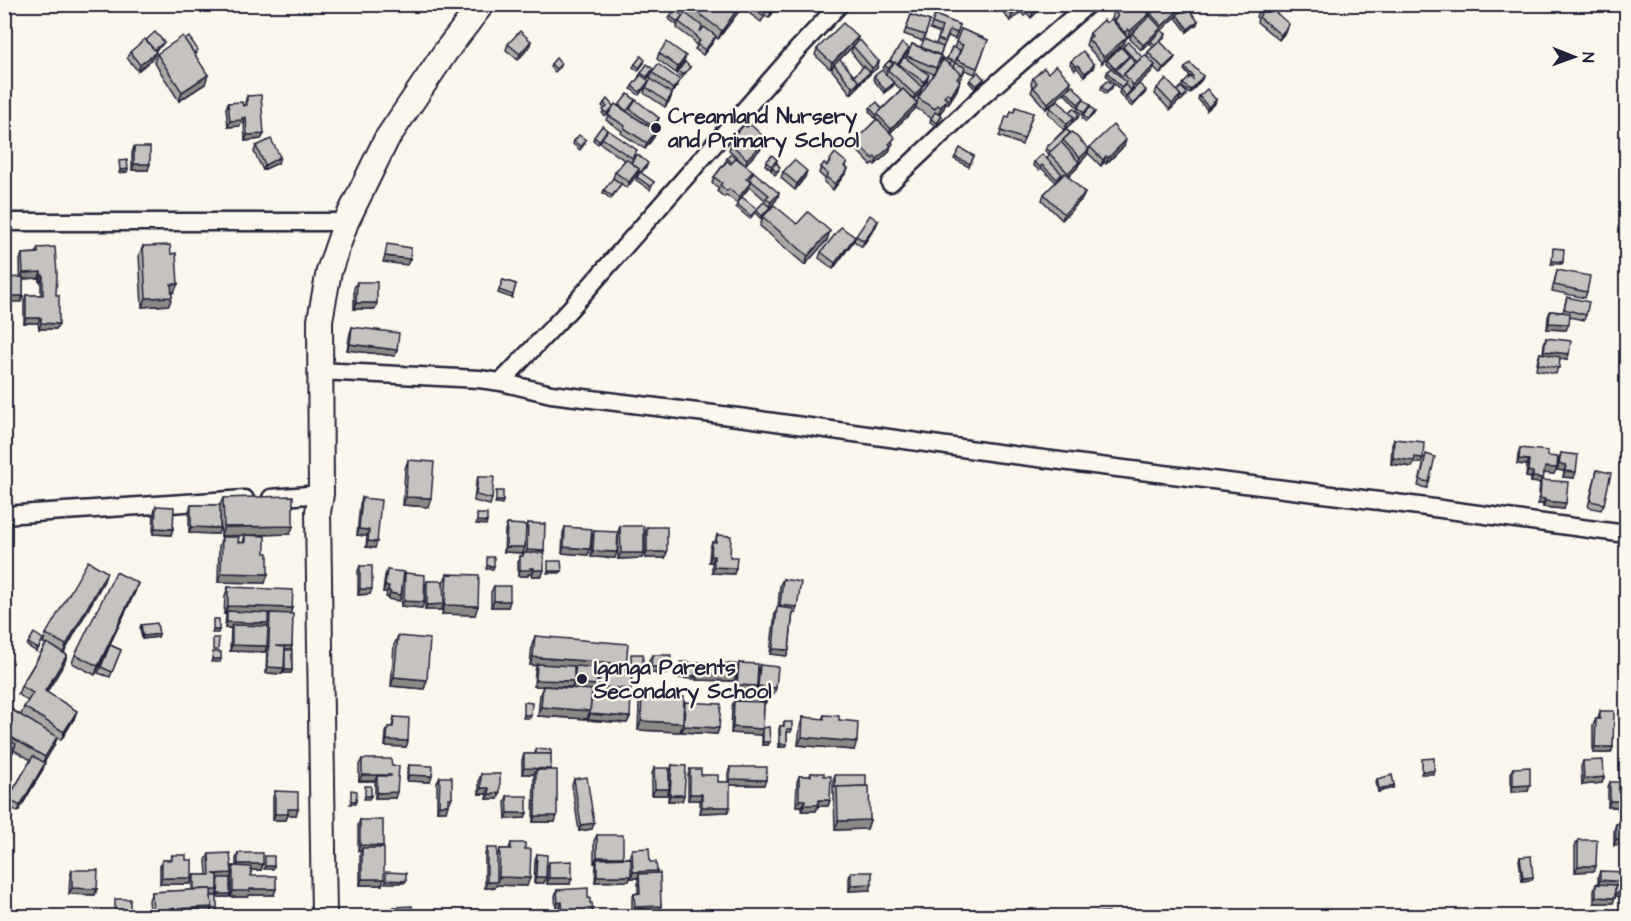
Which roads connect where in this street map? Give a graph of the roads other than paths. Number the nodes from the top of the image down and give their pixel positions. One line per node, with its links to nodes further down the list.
1 (482, 4): 6 (main road)
2 (840, 4): 8 (street)
3 (1088, 4): 4 (street)
4 (890, 183)
5 (4, 222): 6 (street)
6 (346, 222): 7 (main road)
7 (320, 370): 8 (street); 9 (main road)
8 (501, 382): 11 (street)
9 (321, 494): 10 (street); 12 (main road)
10 (5, 516)
11 (1626, 534)
12 (324, 916)

